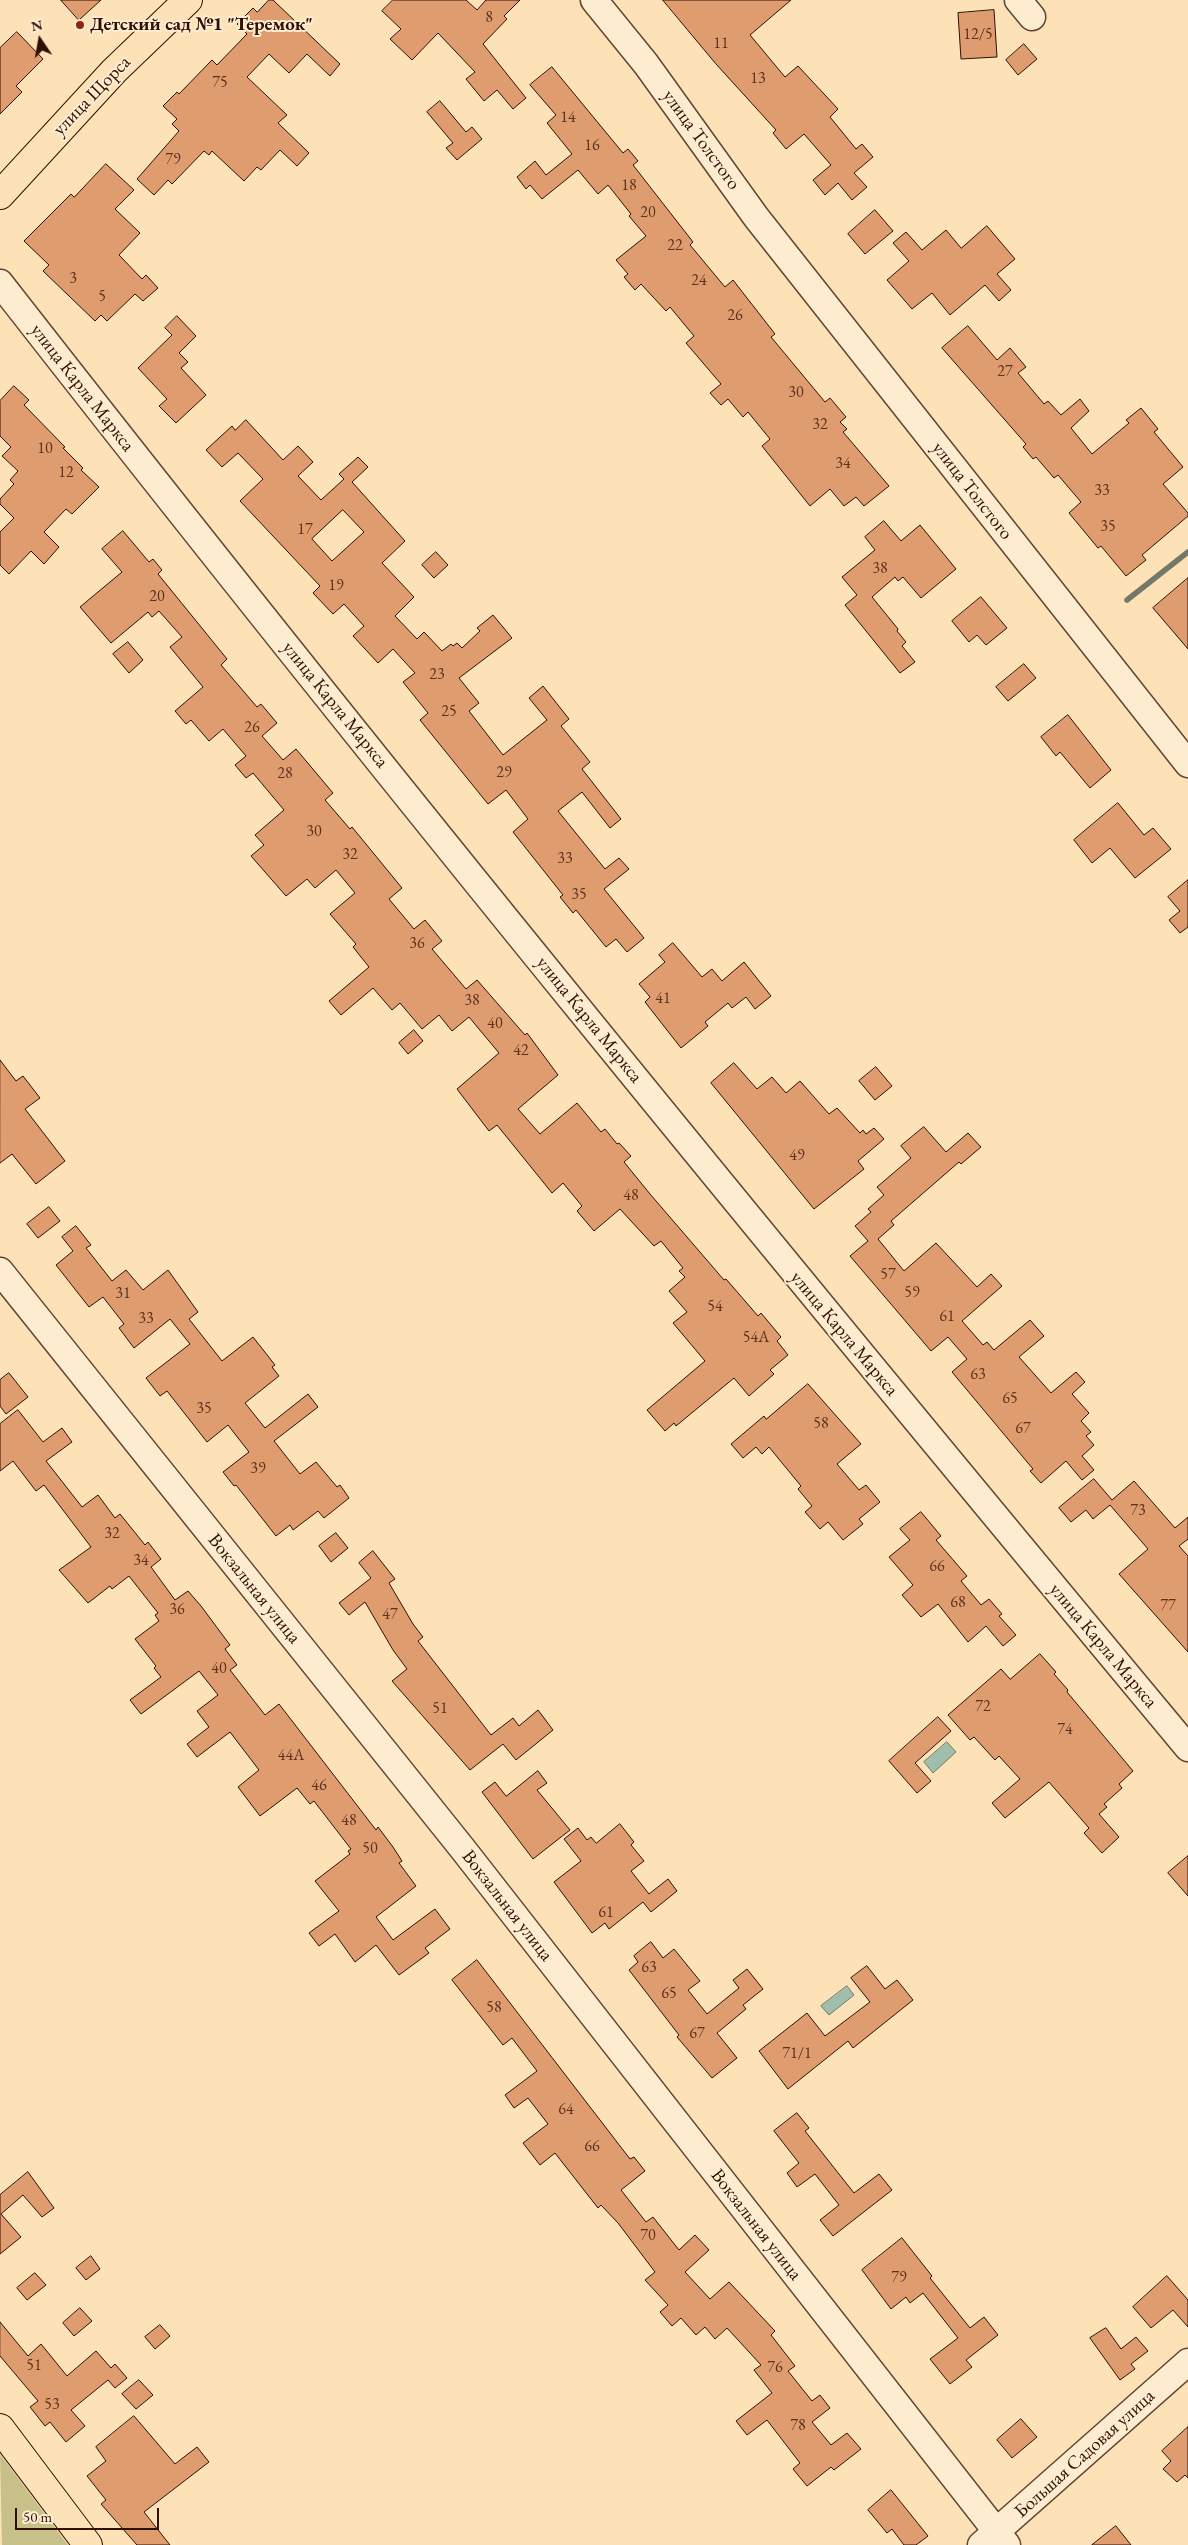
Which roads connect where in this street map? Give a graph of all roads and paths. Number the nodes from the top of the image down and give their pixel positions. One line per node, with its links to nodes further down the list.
1 (188, 0): 3 (main road, улица Щорса)
2 (595, 0): 5 (street, улица Толстого)
3 (0, 195)
4 (0, 283): 7 (street, улица Карла Маркса)
5 (1188, 762)
6 (0, 1271): 10 (street, Вокзальная улица)
7 (1188, 1748)
8 (1188, 2362): 10 (street, Большая Садовая улица)
9 (0, 2428): 11 (main road)
10 (995, 2541)
11 (88, 2545)

